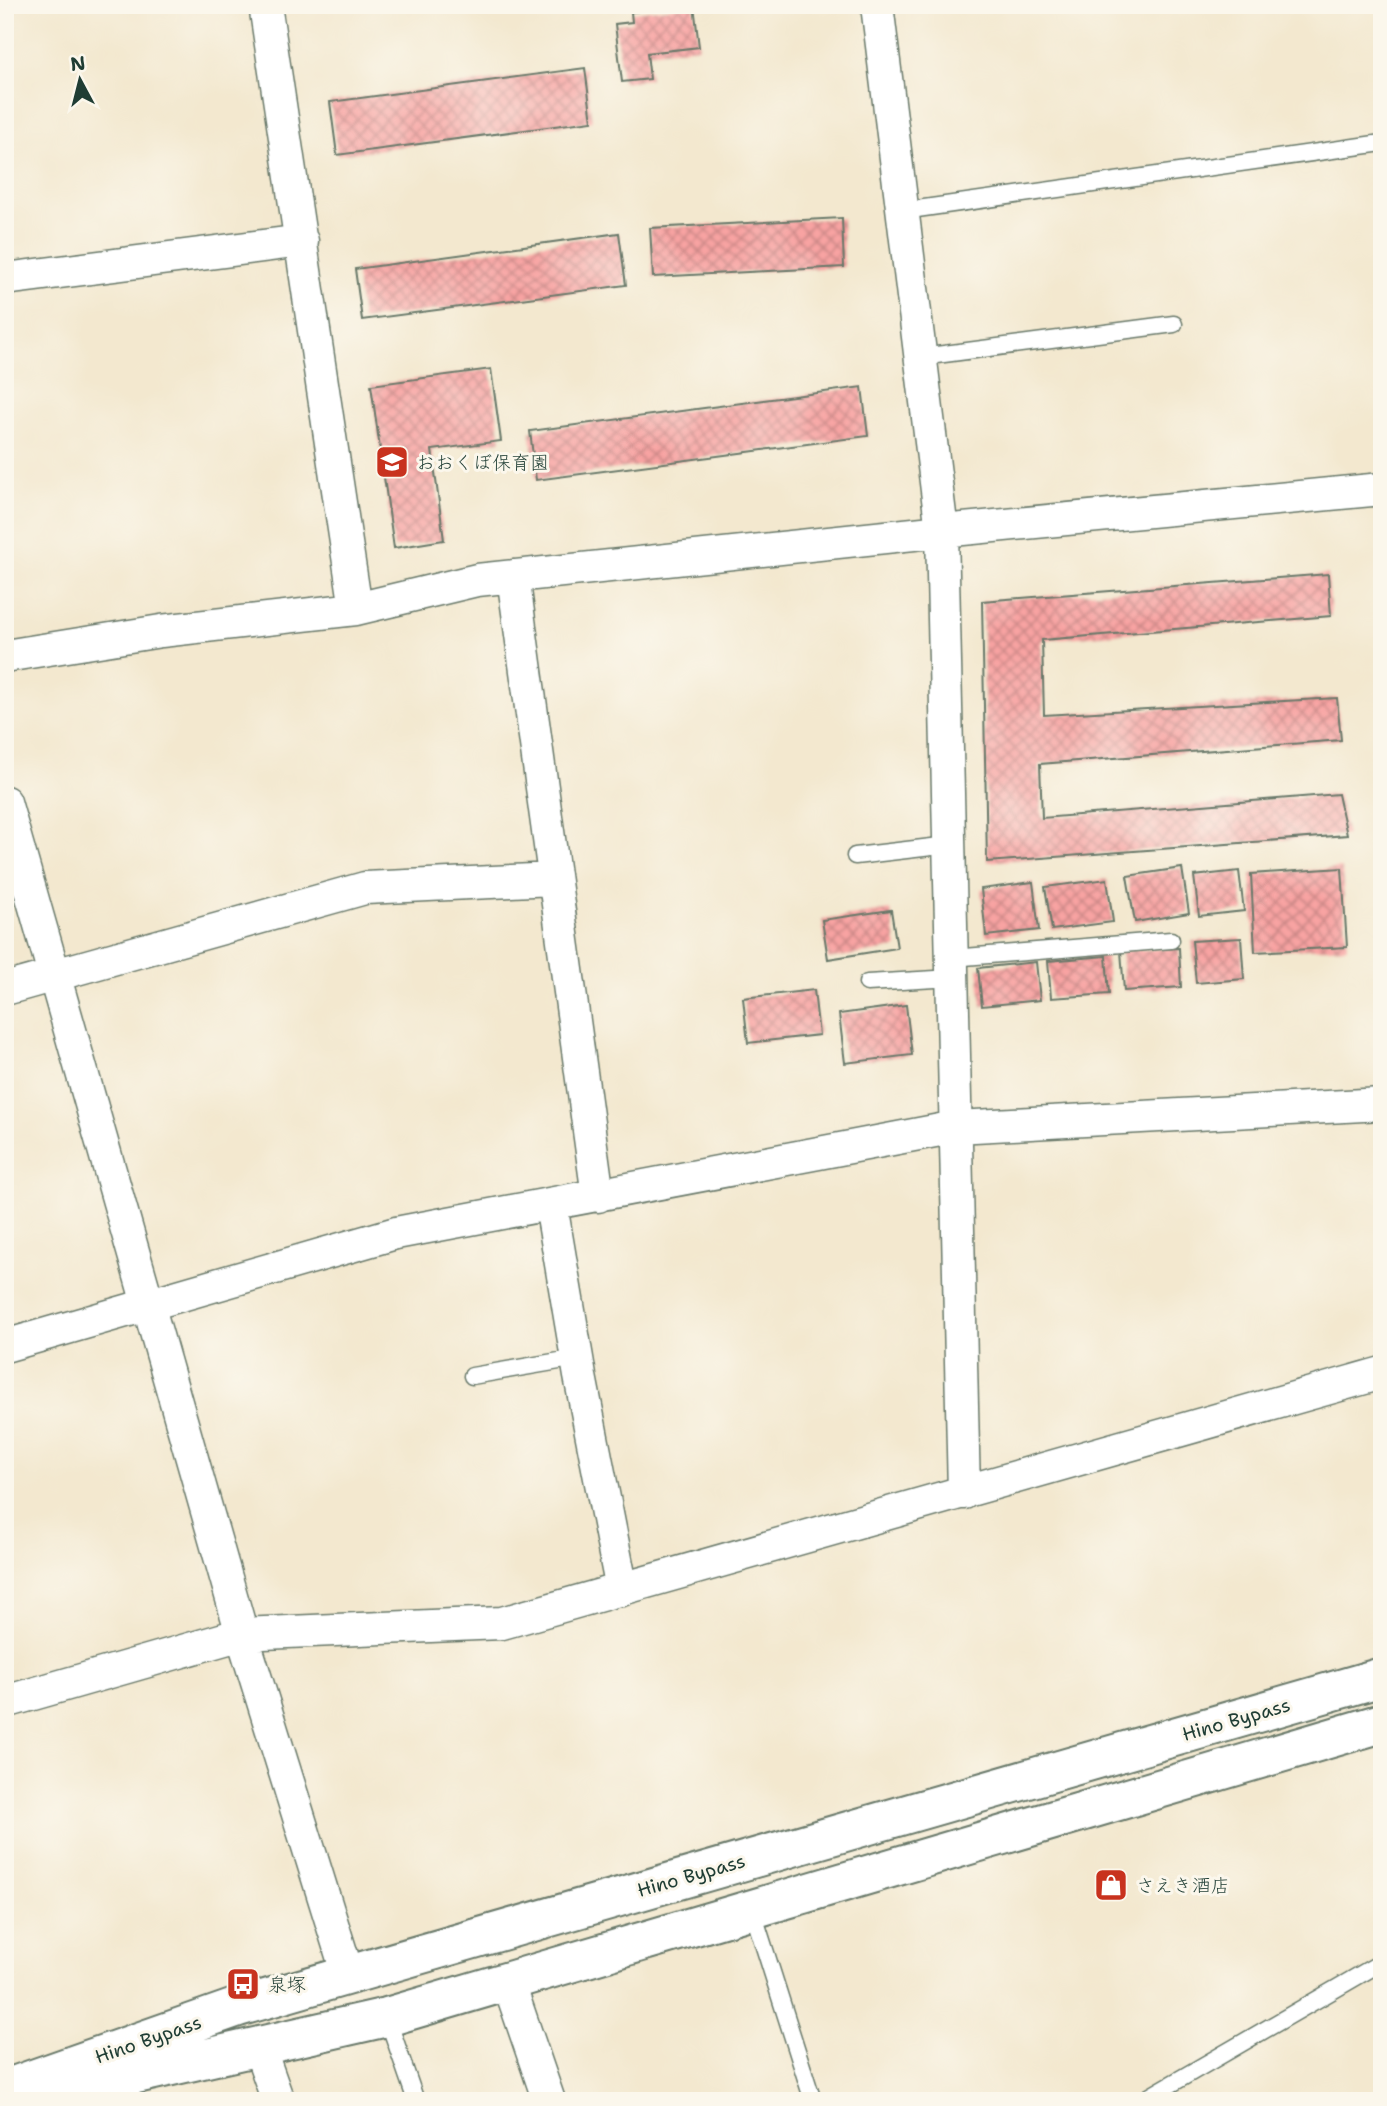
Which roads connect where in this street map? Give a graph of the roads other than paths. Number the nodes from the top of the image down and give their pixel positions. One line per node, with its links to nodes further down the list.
1 (265, 5): 5 (street)
2 (877, 5): 4 (street)
3 (1382, 143): 4 (lane)
4 (903, 211): 8 (street)
5 (302, 241): 6 (street); 12 (street)
6 (5, 279)
7 (1174, 324): 8 (lane)
8 (921, 357): 10 (street)
9 (1382, 489): 10 (street)
10 (942, 531): 11 (street); 15 (street)
11 (513, 576): 12 (street); 17 (street)
12 (356, 609): 13 (street)
13 (5, 656)
14 (5, 802): 20 (street)
15 (949, 845): 16 (lane); 19 (street)
16 (855, 856)
17 (554, 878): 20 (street); 25 (street)
18 (1171, 940): 19 (lane)
19 (953, 968): 21 (lane); 24 (street)
20 (54, 975): 22 (street); 27 (street)
21 (867, 983)
22 (5, 989)
23 (1382, 1104): 24 (street)
24 (956, 1127): 25 (street); 32 (street)
25 (598, 1196): 26 (street)
26 (551, 1205): 27 (street); 29 (street)
27 (149, 1305): 28 (street); 34 (street)
28 (5, 1346)
29 (577, 1358): 31 (lane); 33 (street)
30 (1382, 1373): 32 (street)
31 (471, 1376)
32 (964, 1493): 33 (street)
33 (622, 1590): 34 (street)
34 (242, 1634): 36 (street); 40 (street)
35 (1382, 1677): 40 (highway, Hino Bypass)
36 (5, 1702)
37 (1382, 1723): 38 (highway, Hino Bypass)
38 (752, 1908): 41 (highway, Hino Bypass); 49 (lane)
39 (1382, 1962): 50 (lane)
40 (348, 1975): 44 (highway, Hino Bypass)
41 (508, 1981): 42 (highway, Hino Bypass); 48 (street)
42 (387, 2017): 43 (highway, Hino Bypass); 47 (lane)
43 (259, 2047): 45 (highway, Hino Bypass); 46 (street)
44 (5, 2089)
45 (18, 2101)
46 (278, 2101)
47 (416, 2101)
48 (549, 2101)
49 (813, 2101)
50 (1142, 2101)

